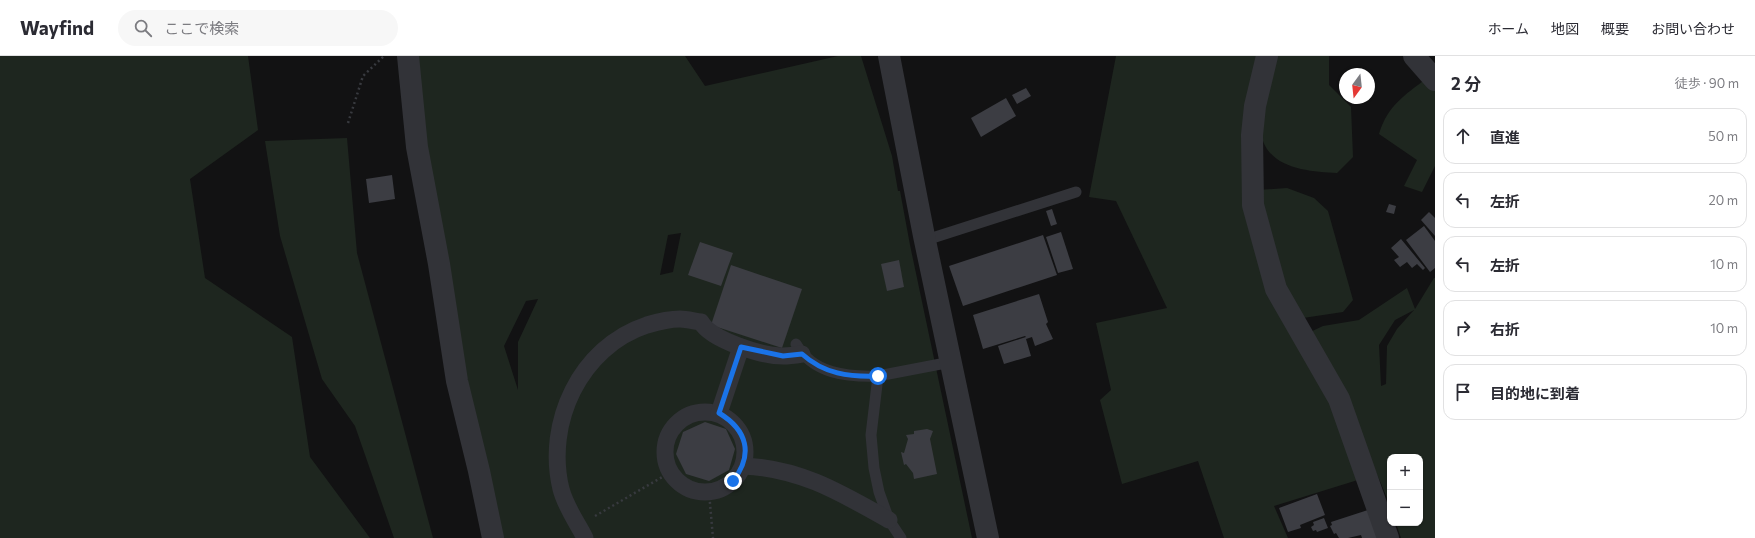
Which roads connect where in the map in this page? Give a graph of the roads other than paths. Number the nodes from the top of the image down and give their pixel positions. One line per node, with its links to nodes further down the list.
1 (408, 56): 16 (street)
2 (888, 56): 7 (street)
3 (1268, 56): 19 (street)
4 (1414, 56): 5 (street)
5 (1435, 80)
6 (1076, 192): 7 (lane)
7 (926, 240): 10 (street)
8 (741, 347): 9 (street); 12 (street); 15 (street)
9 (799, 349): 11 (lane)
10 (951, 362): 11 (lane); 18 (street)
11 (878, 376): 14 (lane)
12 (719, 413): 13 (street); 13 (street)
13 (742, 466): 14 (street)
14 (889, 520): 17 (lane)
15 (582, 532)
16 (493, 538)
17 (901, 538)
18 (988, 538)
19 (1388, 538)

